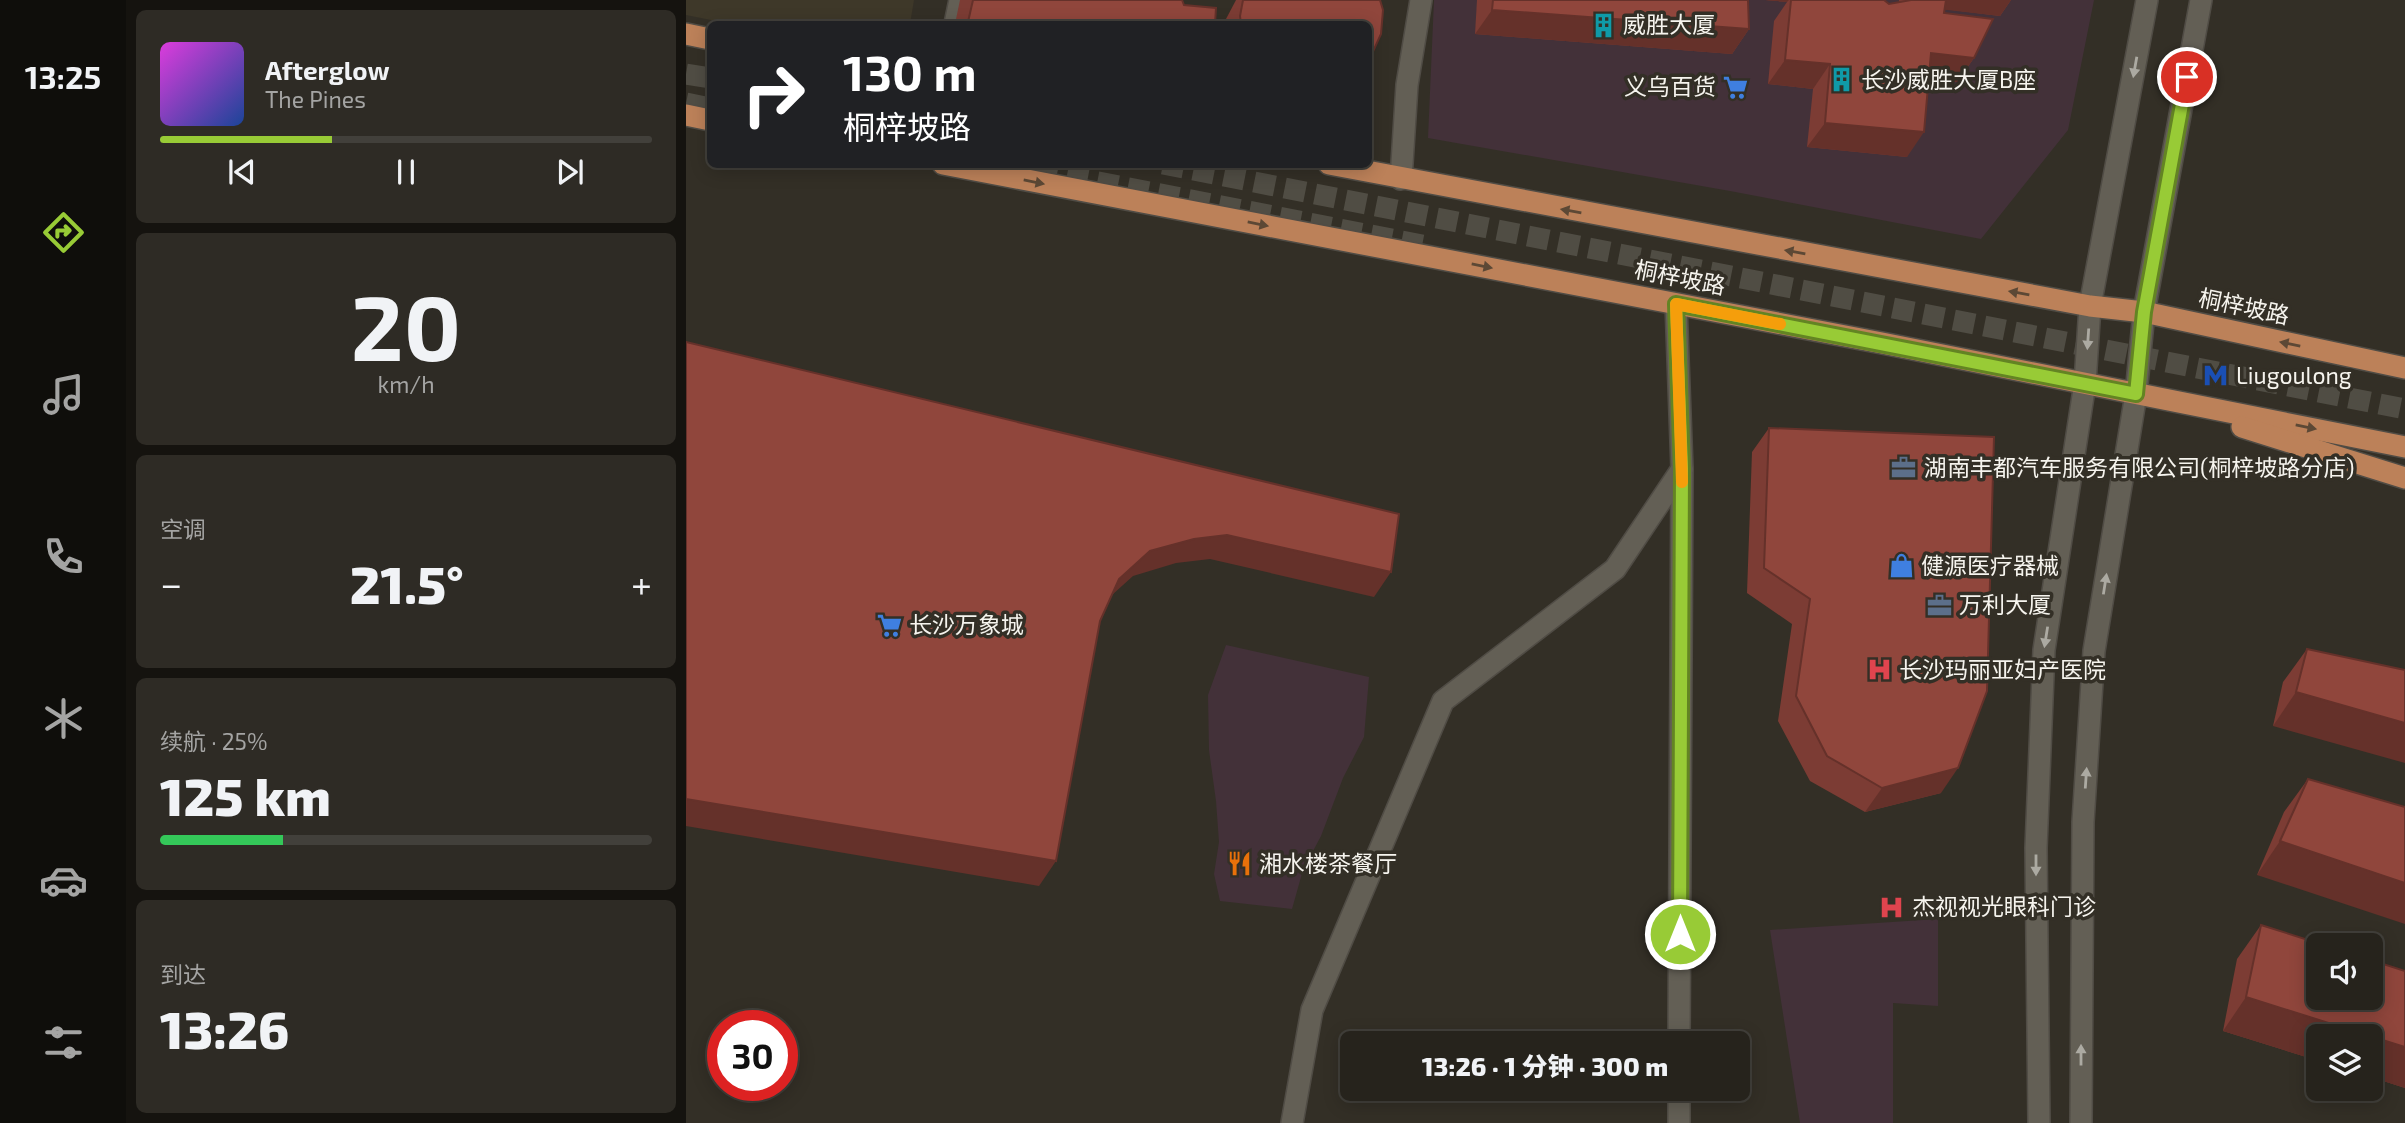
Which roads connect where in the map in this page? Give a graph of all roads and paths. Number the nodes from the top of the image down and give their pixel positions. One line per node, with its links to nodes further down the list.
1 (960, 0): 5 (main road)
2 (1421, 0): 12 (main road)
3 (2147, 0): 14 (main road, one-way to 14)
4 (2201, 0): 15 (main road)
5 (956, 21)
6 (686, 34): 7 (main road)
7 (707, 38)
8 (686, 115): 9 (main road)
9 (707, 119)
10 (964, 168): 13 (main road, 桐梓坡路, one-way to 13)
11 (1348, 168): 12 (main road, 桐梓坡路)
12 (1401, 179): 14 (main road, 桐梓坡路, one-way to 12)
13 (1676, 304): 17 (main road, 桐梓坡路); 20 (main road)
14 (2090, 306): 15 (main road, 桐梓坡路); 17 (main road, one-way to 17)
15 (2144, 312): 16 (main road, 桐梓坡路, one-way to 15); 18 (main road)
16 (2405, 368)
17 (2085, 383): 18 (main road, 桐梓坡路); 26 (main road, one-way to 26)
18 (2136, 394): 19 (main road, 桐梓坡路, one-way to 19); 21 (main road); 27 (main road, one-way to 18)
19 (2405, 447)
20 (1682, 469): 22 (main road); 24 (main road)
21 (2405, 478)
22 (1679, 1031)
23 (1679, 1101): 25 (main road)
24 (1292, 1123)
25 (1679, 1123)
26 (2039, 1123)
27 (2081, 1123)

